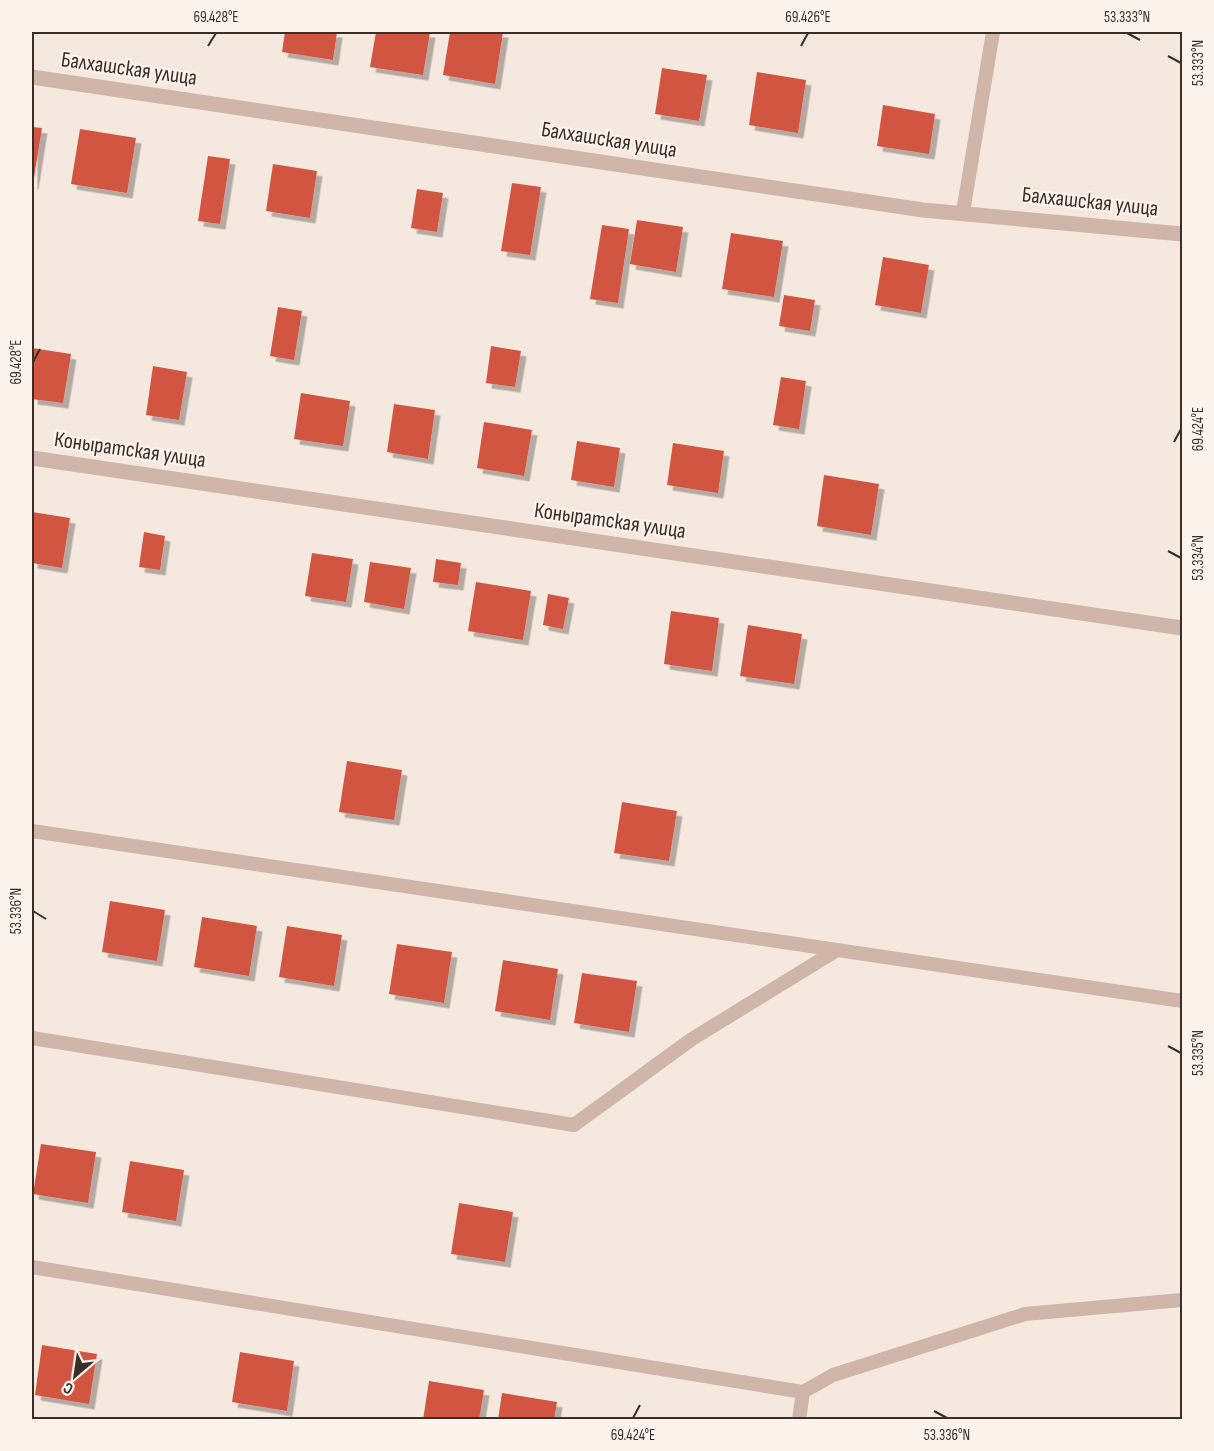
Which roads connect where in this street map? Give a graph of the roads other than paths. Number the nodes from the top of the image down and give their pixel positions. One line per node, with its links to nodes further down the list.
1 (993, 32): 3 (lane)
2 (32, 77): 3 (street, Балхашская улица)
3 (963, 212): 4 (street, Балхашская улица)
4 (1182, 234)
5 (32, 458): 6 (street, Коныратская улица)
6 (1182, 628)
7 (32, 831): 8 (lane)
8 (837, 950): 9 (lane); 10 (lane)
9 (1182, 1000)
10 (32, 1038)
11 (32, 1267): 13 (lane)
12 (1182, 1299): 13 (lane)
13 (803, 1392): 14 (lane)
14 (799, 1419)

